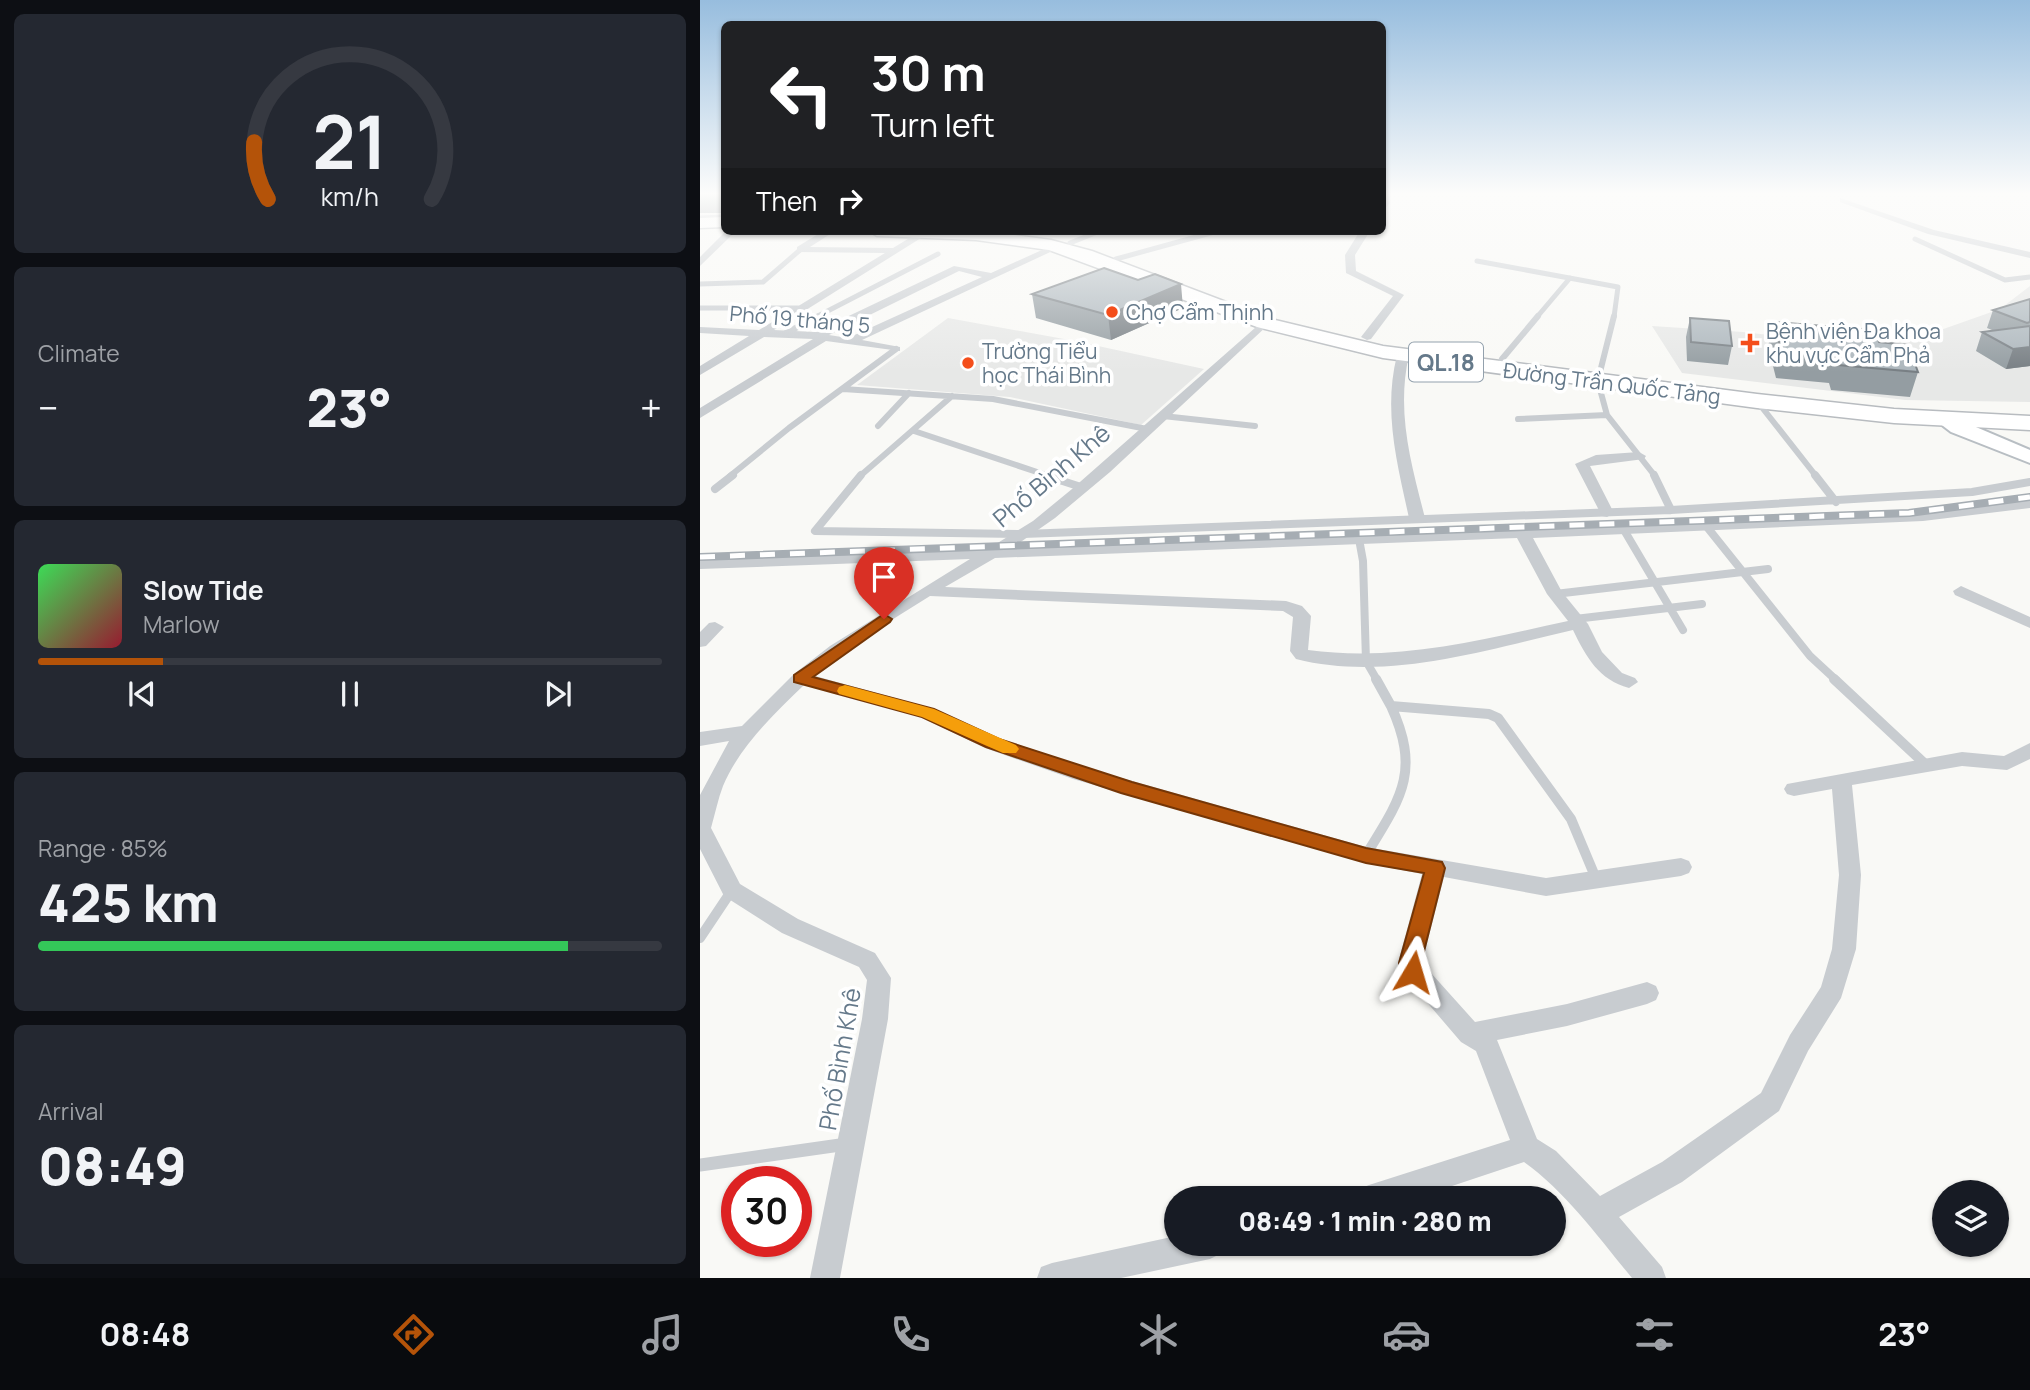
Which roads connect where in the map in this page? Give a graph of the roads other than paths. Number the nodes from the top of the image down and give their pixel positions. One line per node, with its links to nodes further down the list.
1 (797, 253): 16 (lane)
2 (890, 253): 18 (street)
3 (1045, 253): 12 (street)
4 (1085, 253): 15 (highway, Đường Trần Quốc Tảng / QL.18)
5 (1092, 253): 10 (highway, Đường Trần Quốc Tảng / QL.18)
6 (1139, 253): 10 (lane)
7 (1349, 253): 24 (street)
8 (1945, 253): 13 (lane)
9 (937, 254): 22 (lane)
10 (1116, 259): 15 (highway, Đường Trần Quốc Tảng / QL.18)
11 (1477, 261): 14 (lane)
12 (991, 276): 23 (street); 25 (street)
13 (2030, 277)
14 (1570, 278): 28 (lane); 30 (lane)
15 (1170, 283): 19 (highway, Đường Trần Quốc Tảng / QL.18); 24 (highway, Đường Trần Quốc Tảng / QL.18)
16 (700, 284)
17 (700, 308): 18 (lane)
18 (798, 308): 21 (street)
19 (1264, 323): 27 (highway, Đường Trần Quốc Tảng / QL.18); 40 (street, Phố Bình Khê)
20 (700, 330): 21 (street, Phố 19 tháng 5)
21 (762, 331): 22 (street, Phố 19 tháng 5); 29 (street)
22 (786, 333): 23 (street, Phố 19 tháng 5)
23 (820, 337): 25 (street, Phố 19 tháng 5); 35 (street)
24 (1367, 337): 28 (highway, Đường Trần Quốc Tảng / QL.18)
25 (850, 341): 26 (street, Phố 19 tháng 5)
26 (896, 349): 31 (lane)
27 (1403, 355): 30 (highway, Đường Trần Quốc Tảng / QL.18); 57 (street)
28 (1502, 359): 30 (highway, Đường Trần Quốc Tảng / QL.18)
29 (701, 369)
30 (1599, 377): 36 (highway, Đường Trần Quốc Tảng / QL.18); 38 (highway, Đường Trần Quốc Tảng / QL.18); 39 (lane)
31 (843, 388): 32 (lane); 52 (lane)
32 (909, 393): 34 (lane); 44 (lane)
33 (700, 396): 35 (street)
34 (952, 396): 46 (lane); 47 (lane)
35 (723, 400): 37 (street)
36 (1757, 401): 42 (highway, Đường Trần Quốc Tảng / QL.18); 53 (lane)
37 (700, 414)
38 (2030, 414)
39 (1607, 415): 41 (lane); 48 (lane)
40 (1163, 416): 45 (lane); 46 (street, Phố Bình Khê)
41 (1518, 419)
42 (1943, 419): 43 (highway, Đường Trần Quốc Tảng / QL.18); 49 (street)
43 (2030, 423)
44 (878, 426)
45 (1255, 426)
46 (1147, 429): 51 (street, Phố Bình Khê)
47 (914, 431): 51 (lane); 60 (lane)
48 (1639, 456): 55 (lane); 56 (street)
49 (2030, 457)
50 (2030, 482): 53 (lane)
51 (1081, 487): 60 (street, Phố Bình Khê)
52 (715, 489)
53 (1836, 502): 55 (lane)
54 (2030, 504): 58 (street)
55 (1671, 510): 56 (lane)
56 (1607, 513): 57 (lane)
57 (1417, 518): 60 (lane)
58 (1707, 527): 59 (street); 66 (lane)
59 (1624, 530): 61 (street); 67 (lane)
60 (1023, 534): 63 (street, Phố Bình Khê)
61 (1523, 534): 62 (street); 70 (street)
62 (1359, 539): 63 (street); 78 (lane)
63 (995, 553): 64 (street); 68 (street, Phố Bình Khê)
64 (700, 564)
65 (1769, 569): 66 (lane)
66 (1741, 572): 67 (lane); 85 (lane)
67 (1655, 582): 70 (lane); 72 (lane)
68 (929, 591): 78 (street); 79 (street, Phố Bình Khê)
69 (1961, 591): 74 (street)
70 (1555, 594): 73 (street)
71 (1702, 604): 72 (lane)
72 (1670, 608): 73 (lane); 76 (lane)
73 (1577, 622): 78 (street); 80 (street)
74 (2030, 623)
75 (715, 627): 77 (street)
76 (1683, 630)
77 (700, 642)
78 (1366, 661): 81 (lane)
79 (800, 678): 82 (street, Phố Bình Khê); 89 (street)
80 (1629, 682)
81 (1391, 706): 89 (lane); 92 (lane)
82 (747, 732): 83 (street); 88 (street, Phố Bình Khê)
83 (700, 739)
84 (2030, 750): 85 (street)
85 (1925, 764): 86 (street)
86 (1841, 780): 87 (street); 101 (street)
87 (1794, 789)
88 (701, 821): 93 (street, Phố Bình Khê)
89 (1366, 855): 91 (street)
90 (1681, 867): 92 (street)
91 (1435, 868): 92 (street); 96 (street)
92 (1597, 881)
93 (732, 890): 94 (lane); 97 (street, Phố Bình Khê)
94 (700, 939)
95 (1647, 993): 96 (street)
96 (1470, 1034): 98 (street)
97 (851, 1143): 99 (lane); 103 (street, Phố Bình Khê)
98 (1527, 1148): 100 (street); 101 (street)
99 (700, 1165)
100 (1409, 1186)
101 (1597, 1213): 105 (street)
102 (1164, 1254): 104 (street)
103 (825, 1278)
104 (1052, 1278)
105 (1651, 1278)

